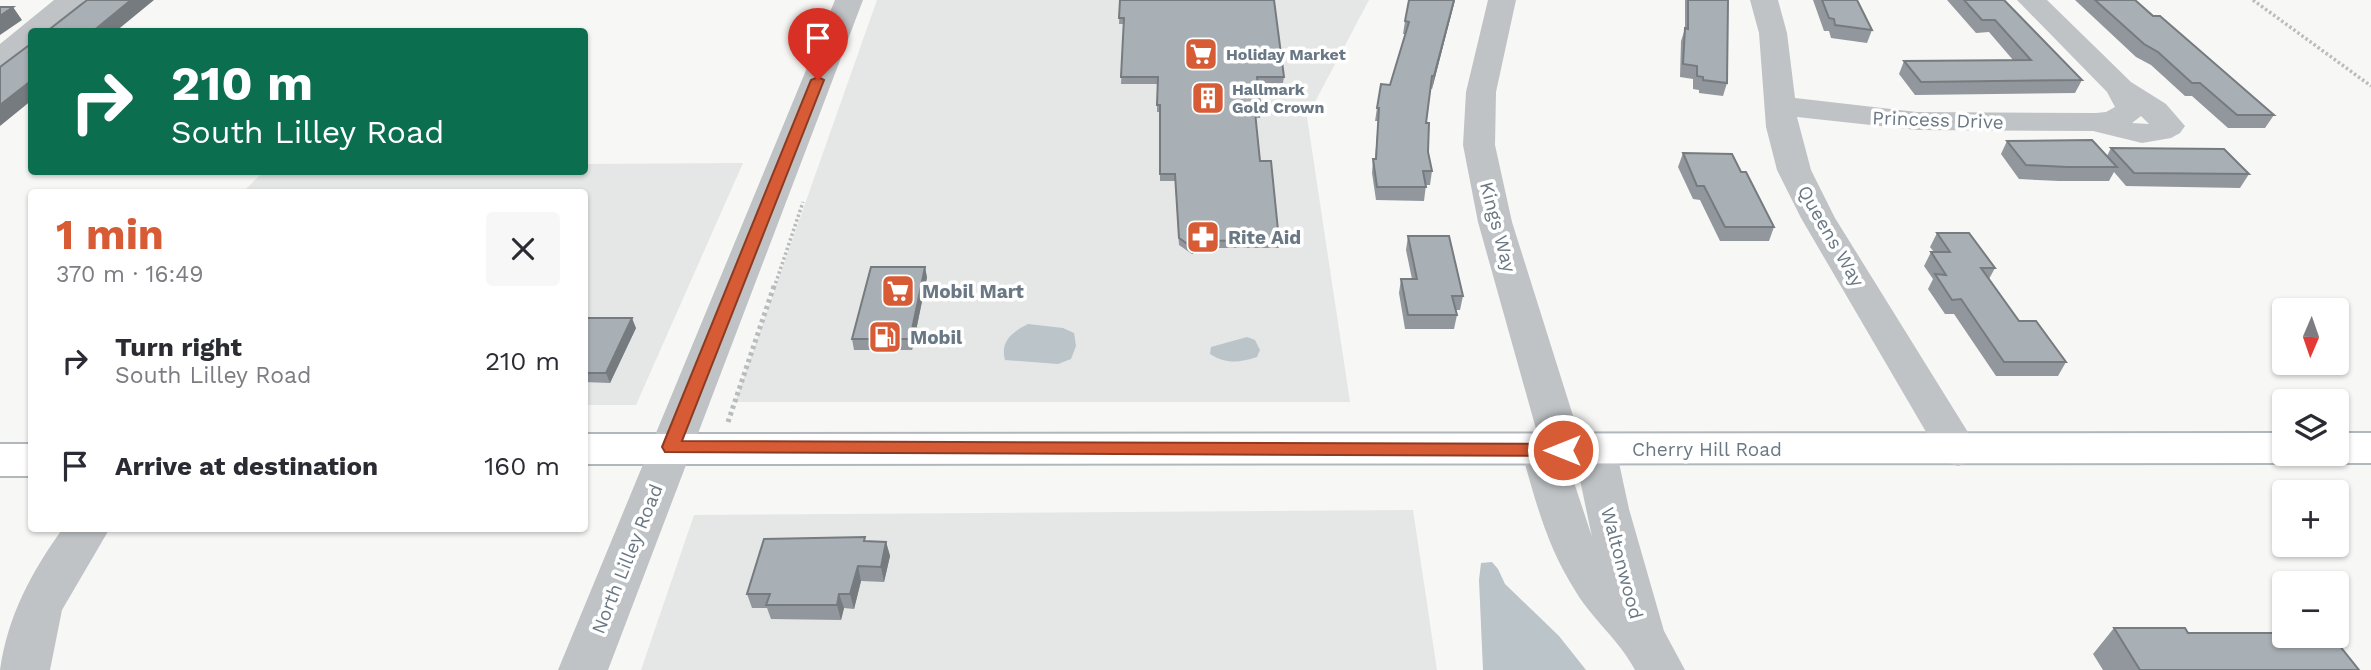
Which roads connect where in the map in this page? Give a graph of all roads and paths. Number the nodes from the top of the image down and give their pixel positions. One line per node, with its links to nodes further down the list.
1 (71, 0): 7 (street)
2 (849, 0): 15 (street, North Lilley Road)
3 (1503, 0): 21 (street, Kings Way)
4 (1765, 0): 12 (street, Queens Way)
5 (2031, 0): 11 (street, Princess Drive)
6 (2253, 0): 10 (path)
7 (38, 28)
8 (28, 36): 9 (street)
9 (0, 58)
10 (2371, 86)
11 (2120, 88): 13 (street, Princess Drive); 13 (street, Princess Drive)
12 (1780, 106): 13 (street, Princess Drive); 22 (street, Queens Way)
13 (2096, 122)
14 (804, 198): 16 (path)
15 (671, 447): 16 (main road, Cherry Hill Road); 20 (main road, Cherry Hill Road); 28 (street, North Lilley Road)
16 (720, 447): 21 (main road, Cherry Hill Road)
17 (2272, 448): 22 (main road, Cherry Hill Road)
18 (2349, 448): 19 (main road)
19 (2371, 448)
20 (588, 449)
21 (1567, 450): 22 (main road, Cherry Hill Road); 26 (street, Waltonwood)
22 (1958, 450)
23 (0, 460): 24 (main road)
24 (28, 460)
25 (85, 532): 27 (street)
26 (1651, 653)
27 (25, 670)
28 (583, 670)

